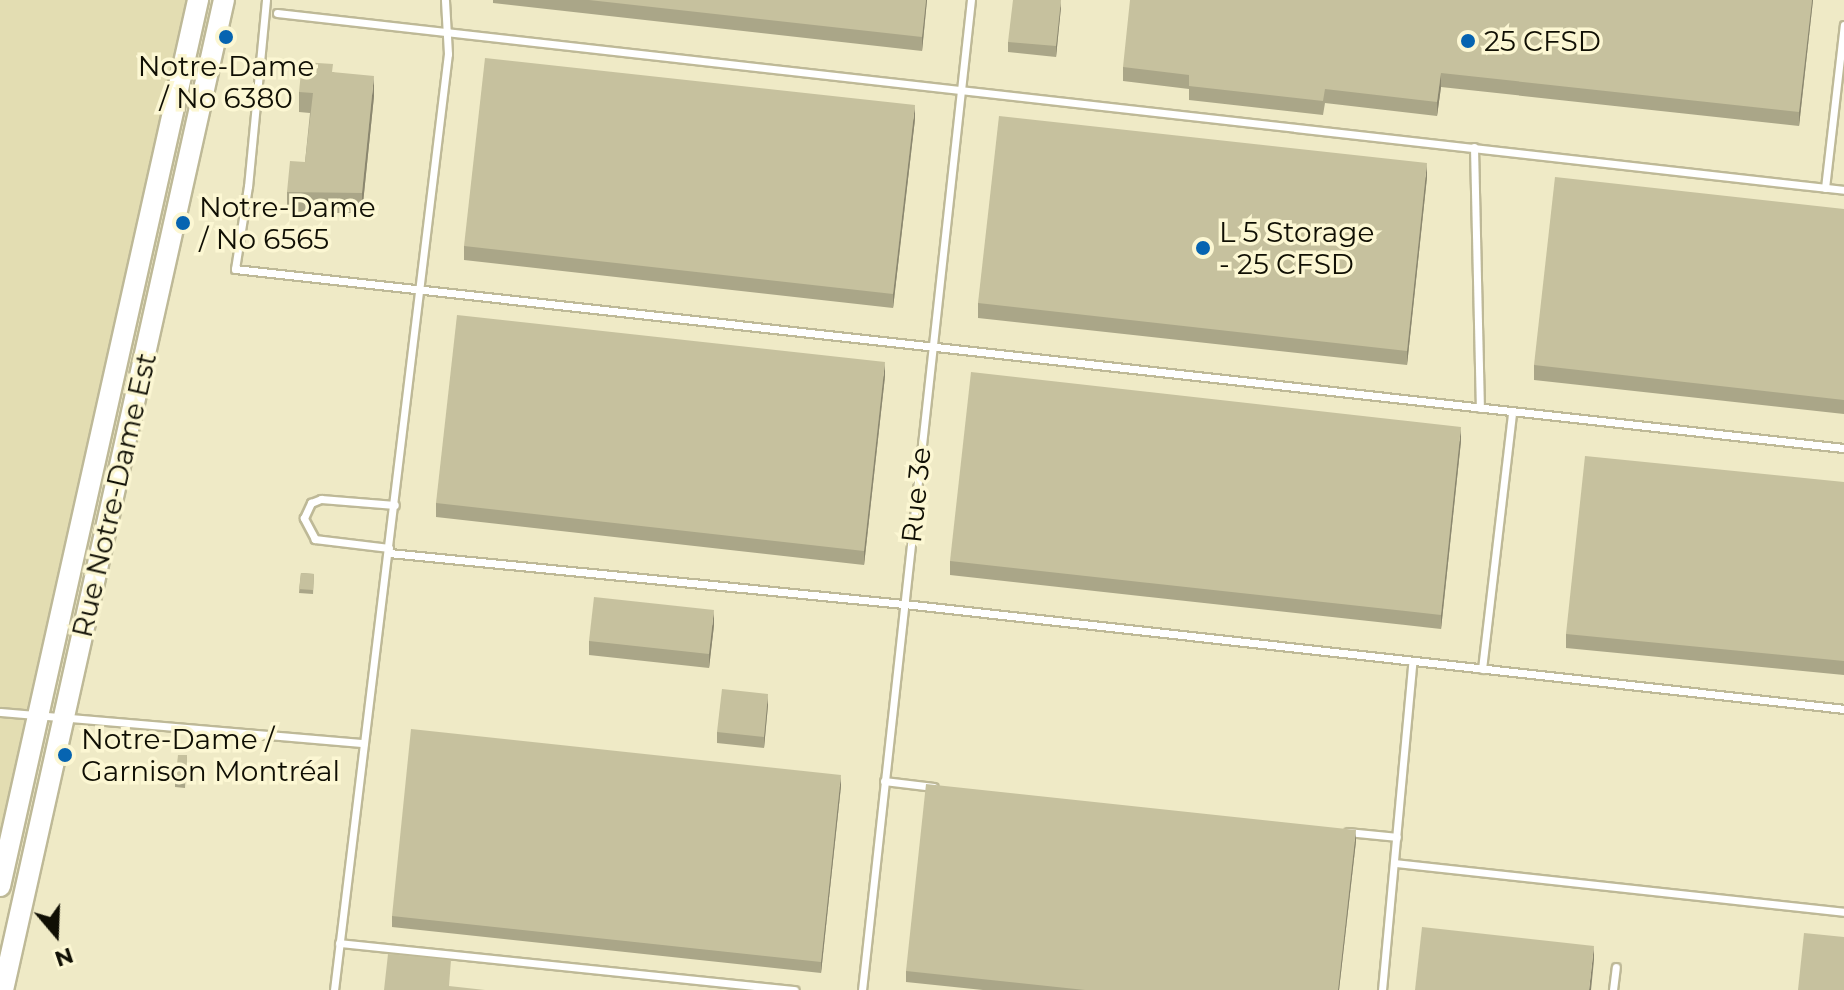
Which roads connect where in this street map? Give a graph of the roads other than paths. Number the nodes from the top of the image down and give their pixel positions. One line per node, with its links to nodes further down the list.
1 (198, 0): 25 (main road, Rue Notre-Dame Est)
2 (224, 0): 26 (main road, Rue Notre-Dame Est)
3 (266, 0): 13 (lane)
4 (445, 0): 8 (lane)
5 (971, 0): 9 (lane, Rue 3e)
6 (277, 13): 8 (lane)
7 (1844, 25): 11 (lane)
8 (445, 32): 9 (lane); 13 (lane)
9 (962, 90): 10 (lane); 14 (lane, Rue 3e)
10 (1474, 147): 11 (lane); 15 (lane)
11 (1825, 188): 12 (lane)
12 (1844, 190)
13 (419, 289): 14 (lane); 18 (lane)
14 (933, 347): 15 (lane); 20 (lane, Rue 3e)
15 (1480, 408): 16 (lane)
16 (1512, 413): 17 (lane); 22 (lane)
17 (1844, 448)
18 (395, 505): 19 (lane); 19 (lane)
19 (389, 551): 20 (lane); 27 (lane)
20 (904, 604): 21 (lane); 28 (lane, Rue 3e)
21 (1412, 664): 22 (lane); 33 (lane)
22 (1482, 669): 23 (lane)
23 (1844, 709)
24 (0, 712): 25 (lane)
25 (38, 716): 26 (lane); 30 (main road, Rue Notre-Dame Est)
26 (64, 717): 27 (lane); 31 (main road, Rue Notre-Dame Est)
27 (364, 743): 37 (lane)
28 (884, 781): 29 (lane); 42 (lane, Rue 3e)
29 (946, 788)
30 (7, 826): 31 (lane); 35 (main road, Rue Notre-Dame Est)
31 (39, 829): 39 (main road, Rue Notre-Dame Est)
32 (1335, 830): 33 (lane)
33 (1397, 837): 34 (lane)
34 (1395, 863): 36 (lane); 43 (lane)
35 (0, 886)
36 (1844, 912)
37 (339, 943): 40 (lane); 41 (lane)
38 (1616, 967): 44 (lane)
39 (3, 990)
40 (334, 990)
41 (795, 990)
42 (862, 990)
43 (1382, 990)
44 (1613, 990)

